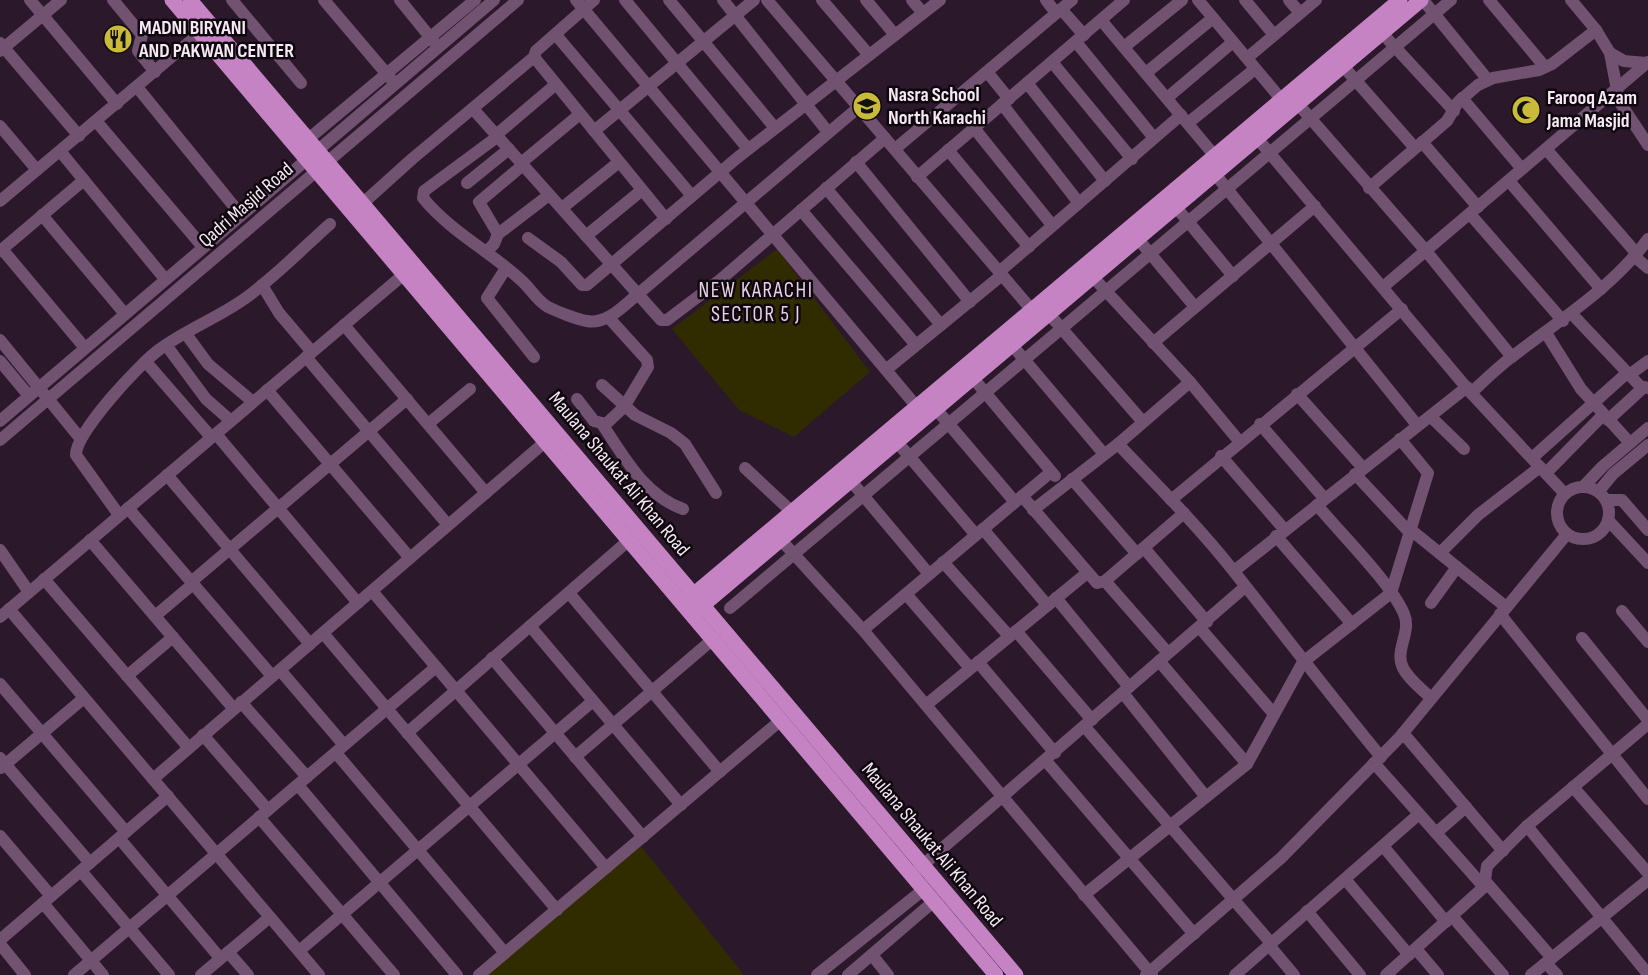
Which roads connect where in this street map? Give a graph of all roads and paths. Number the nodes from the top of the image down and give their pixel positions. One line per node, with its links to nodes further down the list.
1 (30, 0): 41 (street)
2 (61, 0): 41 (street)
3 (113, 0): 69 (street)
4 (172, 0): 46 (main road, Maulana Shaukat Ali Khan Road)
5 (190, 0): 117 (main road, Maulana Shaukat Ali Khan Road)
6 (232, 0): 76 (street)
7 (324, 0): 72 (street)
8 (400, 0): 51 (street)
9 (494, 0): 35 (street)
10 (518, 0): 82 (street, Qadri Masjid Road)
11 (576, 0): 36 (street)
12 (594, 0): 36 (street)
13 (625, 0): 65 (street)
14 (669, 0): 53 (street)
15 (723, 0): 42 (street)
16 (754, 0): 42 (street)
17 (767, 0): 74 (street)
18 (822, 0): 60 (street)
19 (866, 0): 48 (street)
20 (912, 0): 38 (street)
21 (940, 0): 38 (street)
22 (1046, 0): 37 (street)
23 (1072, 0): 37 (street)
24 (1124, 0): 44 (street)
25 (1182, 0): 56 (street)
26 (1198, 0): 43 (street)
27 (1245, 0): 50 (street)
28 (1289, 0): 39 (street)
29 (1316, 0): 39 (street)
30 (1400, 0): 85 (main road)
31 (1422, 0): 40 (street); 47 (main road)
32 (1451, 0): 40 (street)
33 (1490, 0): 67 (street)
34 (1571, 0): 45 (street)
35 (470, 6): 51 (street); 58 (street)
36 (585, 10): 49 (street); 80 (street)
37 (1059, 11): 52 (street); 70 (street)
38 (923, 13): 48 (street)
39 (1300, 13): 50 (street)
40 (1434, 14): 57 (street); 73 (street)
41 (42, 15): 55 (street); 87 (street)
42 (736, 15): 53 (street); 88 (street)
43 (1213, 18): 54 (street); 71 (street)
44 (1101, 20): 52 (street); 56 (street)
45 (1596, 30): 59 (street); 67 (street)
46 (200, 33): 69 (street); 117 (main road, Maulana Shaukat Ali Khan Road)
47 (1382, 33): 57 (street); 66 (main road)
48 (895, 34): 60 (street)
49 (556, 35): 61 (street); 92 (street)
50 (1274, 35): 62 (street)
51 (430, 38): 58 (street); 72 (street)
52 (1080, 38): 63 (street); 106 (street)
53 (704, 42): 65 (street); 99 (street)
54 (1233, 42): 62 (street); 83 (street)
55 (1, 47): 103 (street)
56 (1124, 47): 71 (street)
57 (1395, 47): 75 (street); 93 (street)
58 (439, 48): 72 (street)
59 (1610, 53): 64 (street); 81 (street)
60 (869, 55): 74 (street)
61 (534, 57): 78 (street); 91 (street)
62 (1246, 58): 68 (street)
63 (1052, 62): 77 (street); 119 (street)
64 (1647, 62): 81 (street)
65 (678, 64): 80 (street); 111 (street)
66 (1343, 66): 75 (street); 89 (main road)
67 (1545, 67): 73 (street)
68 (1255, 69): 85 (street); 95 (street)
69 (155, 72): 79 (street)
70 (988, 73): 86 (street); 112 (street)
71 (1146, 73): 83 (street)
72 (391, 80): 82 (street); 117 (street)
73 (1488, 80): 84 (street)
74 (836, 81): 88 (street); 90 (street)
75 (1356, 81): 96 (street); 108 (street)
76 (301, 83)
77 (1027, 83): 86 (street); 129 (street)
78 (555, 85): 94 (street); 104 (street)
79 (137, 87): 87 (street); 147 (street)
80 (650, 87): 92 (street); 125 (street)
81 (1616, 89): 109 (street); 113 (street)
82 (404, 96): 117 (street, Qadri Masjid Road)
83 (1167, 98): 95 (street)
84 (1462, 98): 93 (street); 123 (street)
85 (1281, 99): 118 (main road)
86 (1005, 102): 100 (street); 140 (street)
87 (117, 104): 97 (street)
88 (806, 104): 99 (street); 102 (street)
89 (1298, 104): 96 (street); 107 (main road)
90 (859, 107): 102 (street); 105 (street)
91 (474, 110): 104 (street); 141 (street)
92 (621, 110): 101 (street); 137 (street)
93 (1454, 111): 108 (street)
94 (579, 114): 101 (street); 122 (street)
95 (1184, 119): 106 (street); 118 (street)
96 (1310, 119): 116 (street); 133 (street)
97 (96, 121): 103 (street); 160 (street)
98 (0, 126): 124 (street)
99 (775, 128): 111 (street)
100 (974, 129): 114 (street); 152 (street)
101 (594, 131): 120 (street)
102 (828, 132): 139 (street)
103 (79, 136): 115 (street)
104 (497, 136): 110 (street); 164 (street)
105 (885, 138): 112 (street); 121 (street)
106 (1154, 138): 119 (street)
107 (1257, 138): 116 (street); 126 (main road)
108 (1419, 145): 133 (street); 146 (street)
109 (1648, 145)
110 (509, 149): 122 (street); 131 (street)
111 (748, 149): 125 (street)
112 (896, 149): 127 (street)
113 (1546, 149): 123 (street); 166 (street)
114 (948, 150): 127 (street); 161 (street)
115 (60, 152): 124 (street); 128 (street)
116 (1270, 153): 134 (street); 142 (street)
117 (312, 154): 141 (main road, Maulana Shaukat Ali Khan Road); 147 (street, Qadri Masjid Road); 170 (main road, Maulana Shaukat Ali Khan Road); 219 (street, Qadri Masjid Road)
118 (1214, 155): 182 (main road)
119 (1131, 159): 129 (street)
120 (619, 162): 135 (street); 144 (street)
121 (856, 162): 132 (street); 180 (street)
122 (522, 164): 136 (street); 153 (street)
123 (1522, 169): 130 (street)
124 (37, 170): 138 (street)
125 (721, 172): 137 (street); 139 (street)
126 (1215, 174): 134 (street); 143 (main road)
127 (917, 177): 171 (street)
128 (84, 180): 148 (street); 174 (street)
129 (1106, 181): 140 (street)
130 (1509, 181): 146 (street); 177 (street)
131 (467, 183)
132 (826, 188): 145 (street); 189 (street)
133 (1369, 188): 163 (street)
134 (1227, 189): 150 (street); 159 (street)
135 (642, 190): 149 (street); 155 (street)
136 (549, 195): 144 (street); 153 (street)
137 (692, 196): 149 (street)
138 (1, 199)
139 (746, 202): 154 (street); 179 (street)
140 (1079, 203): 152 (street)
141 (362, 204): 170 (main road, Maulana Shaukat Ali Khan Road)
142 (1316, 206): 159 (street); 176 (street)
143 (1176, 207): 150 (street); 157 (main road)
144 (561, 208): 155 (street)
145 (801, 210): 154 (street); 196 (street)
146 (1474, 210): 163 (street); 186 (street)
147 (241, 214): 160 (street, Qadri Masjid Road)
148 (42, 215): 162 (street); 184 (street)
149 (666, 219): 167 (street)
150 (1188, 221): 165 (street); 172 (street)
151 (330, 224): 175 (street)
152 (1053, 225): 161 (street)
153 (498, 234): 164 (street)
154 (773, 234): 179 (street); 207 (street)
155 (586, 236): 167 (street)
156 (528, 238): 167 (street)
157 (1138, 239): 165 (street); 173 (main road)
158 (1648, 239): 166 (street)
159 (1272, 243): 172 (street); 198 (street)
160 (203, 247): 174 (street, Qadri Masjid Road)
161 (1029, 247): 171 (street)
162 (1, 250): 199 (street)
163 (1426, 251): 176 (street); 202 (street)
164 (486, 252): 168 (street)
165 (1150, 253): 178 (street); 181 (street)
166 (1636, 255): 169 (street); 177 (street)
167 (612, 265): 179 (street)
168 (506, 268): 187 (street); 201 (street)
169 (1648, 268)
170 (409, 270): 188 (street); 244 (main road, Maulana Shaukat Ali Khan Road); 310 (main road, Maulana Shaukat Ali Khan Road)
171 (1000, 274): 180 (street); 182 (street)
172 (1233, 276): 181 (street)
173 (1093, 277): 178 (street); 185 (main road)
174 (165, 279): 184 (street, Qadri Masjid Road)
175 (262, 285): 192 (street); 200 (street)
176 (1383, 287): 183 (street)
177 (1601, 289): 186 (street)
178 (1106, 292): 190 (street); 194 (street)
179 (638, 294): 187 (street)
180 (970, 302): 189 (street)
181 (1196, 307): 194 (street)
182 (1031, 309): 225 (main road)
183 (1402, 309): 198 (street); 215 (street)
184 (125, 314): 199 (street, Qadri Masjid Road)
185 (1049, 314): 190 (street); 197 (main road)
186 (1567, 317): 191 (street); 208 (street)
187 (609, 318): 224 (street)
188 (344, 325): 200 (street); 220 (street)
189 (941, 325): 196 (street)
190 (1062, 329): 203 (street); 231 (street)
191 (1546, 333): 202 (street); 223 (street)
192 (186, 334): 195 (street); 222 (street)
193 (0, 340): 216 (street)
194 (1153, 343): 210 (street)
195 (166, 345): 206 (street); 230 (street)
196 (916, 345): 207 (street)
197 (1012, 345): 203 (street); 209 (main road)
198 (1355, 347): 218 (street); 236 (street)
199 (85, 348): 216 (street, Qadri Masjid Road)
200 (309, 355): 214 (street); 238 (street)
201 (534, 357)
202 (1512, 357): 215 (street)
203 (1024, 360): 217 (street); 250 (street)
204 (0, 361): 216 (street)
205 (1648, 361): 208 (street)
206 (146, 363): 239 (street); 240 (street)
207 (887, 369): 225 (street)
208 (1628, 374): 212 (street); 223 (street)
209 (973, 378): 217 (street); 226 (main road)
210 (1190, 382): 231 (street); 243 (street)
211 (602, 385): 224 (street)
212 (1646, 388): 228 (street)
213 (470, 389): 232 (street)
214 (267, 390): 222 (street); 253 (street)
215 (1469, 390): 227 (street); 254 (street)
216 (34, 392): 219 (street); 229 (street, Qadri Masjid Road)
217 (985, 393): 234 (street); 257 (street)
218 (1297, 394): 235 (street); 256 (street)
219 (49, 399): 240 (street); 242 (street, Qadri Masjid Road)
220 (407, 399): 232 (street); 238 (street)
221 (577, 399): 233 (street)
222 (253, 402): 230 (street)
223 (1592, 403): 228 (street); 254 (street)
224 (624, 406): 233 (street); 263 (street)
225 (917, 407): 274 (main road)
226 (936, 409): 234 (street); 245 (main road)
227 (1431, 417): 236 (street); 249 (street)
228 (1606, 418): 246 (street); 254 (street)
229 (0, 421)
230 (231, 421): 239 (street)
231 (1143, 422): 247 (street)
232 (428, 424): 262 (street)
233 (602, 424): 271 (street)
234 (949, 424): 252 (street); 267 (street)
235 (1260, 424): 243 (street); 269 (street)
236 (1417, 425): 241 (street)
237 (1648, 428): 246 (street)
238 (369, 431): 253 (street); 277 (street)
239 (214, 436): 258 (street); 270 (street)
240 (81, 438): 273 (street)
241 (1400, 439): 256 (street); 281 (street)
242 (0, 440)
243 (1239, 441): 251 (street)
244 (545, 442): 262 (street); 285 (main road, Maulana Shaukat Ali Khan Road)
245 (897, 442): 252 (street); 259 (main road)
246 (1630, 443): 261 (street)
247 (1118, 444): 250 (street); 268 (street)
248 (1648, 445): 266 (street)
249 (1464, 449)
250 (1104, 454): 260 (street)
251 (1221, 456): 268 (street); 280 (street)
252 (909, 457): 265 (street); 279 (street)
253 (330, 464): 270 (street); 291 (street)
254 (1539, 466): 264 (street); 289 (street)
255 (745, 468): 274 (street)
256 (1359, 471): 269 (street); 281 (street)
257 (1051, 472): 260 (street); 267 (street)
258 (167, 475): 273 (street); 286 (street)
259 (851, 481): 265 (street); 284 (main road)
260 (1067, 483): 272 (street); 288 (street)
261 (1584, 486): 264 (street); 266 (street)
262 (486, 493): 277 (street)
263 (716, 493)
264 (1565, 494): 282 (street)
265 (864, 496): 290 (street); 297 (street)
266 (1602, 496): 276 (street); 278 (street)
267 (1019, 499): 272 (street); 279 (street)
268 (1171, 500): 275 (street)
269 (1321, 502): 280 (street); 305 (street)
270 (278, 508): 286 (street); 308 (street)
271 (683, 509)
272 (1033, 510): 296 (street)
273 (123, 512): 283 (street); 300 (street)
274 (792, 512): 310 (main road)
275 (1184, 513): 288 (street); 295 (street)
276 (1608, 520): 282 (street); 293 (street)
277 (448, 525): 291 (street)
278 (1648, 530)
279 (980, 532): 292 (street); 307 (street)
280 (1280, 532): 295 (street); 316 (street)
281 (1411, 532): 289 (street); 305 (street)
282 (1567, 534): 312 (street)
283 (90, 540): 298 (street); 315 (street)
284 (781, 540): 290 (street); 310 (main road)
285 (628, 541): 304 (street); 310 (main road, Maulana Shaukat Ali Khan Road)
286 (230, 549): 300 (street); 326 (street)
287 (0, 550): 303 (street)
288 (1140, 551): 299 (street); 317 (street)
289 (1440, 553): 294 (street)
290 (794, 554): 311 (street); 319 (street)
291 (410, 558): 302 (street)
292 (944, 562): 297 (street); 321 (street)
293 (1648, 562)
294 (1457, 567): 309 (street); 312 (street)
295 (1234, 571): 301 (street)
296 (1087, 573): 299 (street); 307 (street)
297 (929, 574): 306 (street)
298 (44, 579): 303 (street); 333 (street)
299 (1106, 581): 327 (street)
300 (192, 583): 315 (street); 332 (street)
301 (1245, 587): 317 (street); 329 (street)
302 (372, 591): 308 (street); 331 (street)
303 (29, 592): 314 (street)
304 (569, 592): 318 (street); 337 (street)
305 (1391, 593): 316 (street); 339 (street)
306 (906, 594): 319 (street); 330 (street)
307 (1052, 602): 321 (street); 336 (street)
308 (358, 603): 320 (street)
309 (1431, 603)
310 (692, 606): 324 (main road, Maulana Shaukat Ali Khan Road); 389 (main road, Maulana Shaukat Ali Khan Road)
311 (730, 608)
312 (1503, 610): 339 (street); 356 (street)
313 (1622, 611): 325 (street)
314 (4, 613): 338 (street)
315 (155, 616): 322 (street)
316 (1352, 624): 329 (street)
317 (1203, 625): 327 (street); 344 (street)
318 (530, 626): 328 (street); 340 (street)
319 (863, 630): 341 (street)
320 (323, 633): 326 (street); 343 (street)
321 (1013, 634): 330 (street); 347 (street)
322 (172, 637): 333 (street); 342 (street)
323 (1582, 638): 346 (street)
324 (712, 640): 337 (street); 345 (main road, Maulana Shaukat Ali Khan Road)
325 (1648, 642)
326 (310, 644): 332 (street)
327 (1164, 657): 336 (street); 361 (street)
328 (492, 658): 335 (street); 351 (street)
329 (1303, 662): 344 (street); 359 (street)
330 (974, 665): 341 (street); 358 (street)
331 (436, 668): 335 (street); 343 (street)
332 (276, 673): 342 (street); 355 (street)
333 (127, 676): 354 (street)
334 (0, 684): 349 (street)
335 (455, 690): 350 (street); 362 (street)
336 (1126, 690): 347 (street); 368 (street)
337 (652, 691): 348 (street); 363 (street)
338 (84, 698): 349 (street); 364 (street)
339 (1431, 698): 352 (street)
340 (593, 701): 348 (street); 351 (street)
341 (926, 705): 369 (street)
342 (238, 706): 353 (street); 365 (street)
343 (387, 709): 350 (street); 355 (street)
344 (1274, 714): 361 (street)
345 (781, 720): 363 (street); 389 (main road, Maulana Shaukat Ali Khan Road)
346 (1648, 722): 356 (street)
347 (1089, 723): 358 (street); 376 (street)
348 (612, 725): 357 (street); 371 (street)
349 (42, 733): 360 (street); 379 (street)
350 (407, 733): 372 (street)
351 (555, 733): 357 (street); 362 (street)
352 (1403, 733): 359 (street); 373 (street)
353 (203, 735): 354 (street); 374 (street)
354 (189, 748): 364 (street)
355 (340, 749): 365 (street); 383 (street)
356 (1611, 754): 366 (street); 370 (street)
357 (575, 757): 381 (street)
358 (1050, 757): 369 (street); 386 (street)
359 (1378, 760): 375 (street); 397 (street)
360 (2, 764): 387 (street)
361 (1247, 764): 368 (street)
362 (518, 765): 372 (street); 388 (street)
363 (720, 772): 371 (street)
364 (153, 779): 367 (street)
365 (302, 781): 374 (street); 392 (street)
366 (1573, 787): 377 (street); 391 (street)
367 (168, 796): 379 (street); 385 (street)
368 (1206, 797): 376 (street)
369 (1002, 798): 389 (street); 395 (street)
370 (1648, 799)
371 (681, 805): 381 (street)
372 (469, 806): 383 (street); 400 (street)
373 (1466, 807): 378 (street); 384 (street)
374 (264, 814): 385 (street); 402 (street)
375 (1419, 814): 378 (street); 382 (street)
376 (1171, 824): 386 (street); 397 (street)
377 (1527, 826): 384 (street); 404 (street)
378 (1436, 833): 393 (street)
379 (122, 835): 387 (street); 396 (street)
380 (0, 836): 398 (street)
381 (643, 837): 388 (street)
382 (1383, 846): 390 (street); 405 (street)
383 (418, 850): 392 (street); 412 (street)
384 (1503, 850): 393 (street)
385 (217, 854): 396 (street); 403 (street)
386 (1129, 858): 395 (street); 407 (street)
387 (85, 867): 398 (street); 406 (street)
388 (606, 868): 400 (street)
389 (916, 871): 394 (main road, Maulana Shaukat Ali Khan Road); 433 (main road, Maulana Shaukat Ali Khan Road)
390 (1345, 879): 401 (street); 411 (street)
391 (1647, 881): 404 (street)
392 (380, 882): 402 (street); 427 (street)
393 (1485, 885): 405 (street); 416 (street)
394 (922, 890): 399 (main road, Maulana Shaukat Ali Khan Road); 429 (street)
395 (1084, 895): 417 (street)
396 (167, 896): 406 (street); 413 (street)
397 (1234, 899): 407 (street); 408 (street)
398 (47, 900): 409 (street); 415 (street)
399 (933, 902): 414 (street); 432 (main road, Maulana Shaukat Ali Khan Road)
400 (557, 910): 412 (street)
401 (1307, 911): 408 (street); 436 (street)
402 (342, 914): 410 (street); 426 (street)
403 (270, 917): 410 (street); 413 (street)
404 (1602, 917): 416 (street); 418 (street)
405 (1449, 919): 411 (street); 439 (street)
406 (129, 928): 415 (street); 422 (street)
407 (1194, 934): 417 (street)
408 (1270, 944): 434 (street); 435 (street)
409 (1, 948): 419 (street)
410 (299, 951): 425 (street)
411 (1412, 952): 437 (street); 438 (street)
412 (505, 953): 428 (street)
413 (224, 955): 423 (street); 424 (street)
414 (872, 955): 430 (street); 431 (street)
415 (91, 960): 420 (street); 421 (street)
416 (1549, 960): 440 (street); 441 (street)
417 (1149, 974)
418 (1648, 974)
419 (25, 975)
420 (74, 975)
421 (104, 975)
422 (170, 975)
423 (201, 975)
424 (248, 975)
425 (320, 975)
426 (394, 975)
427 (457, 975)
428 (479, 975)
429 (817, 975)
430 (848, 975)
431 (888, 975)
432 (996, 975)
433 (1016, 975)
434 (1235, 975)
435 (1294, 975)
436 (1360, 975)
437 (1386, 975)
438 (1438, 975)
439 (1503, 975)
440 (1531, 975)
441 (1557, 975)

